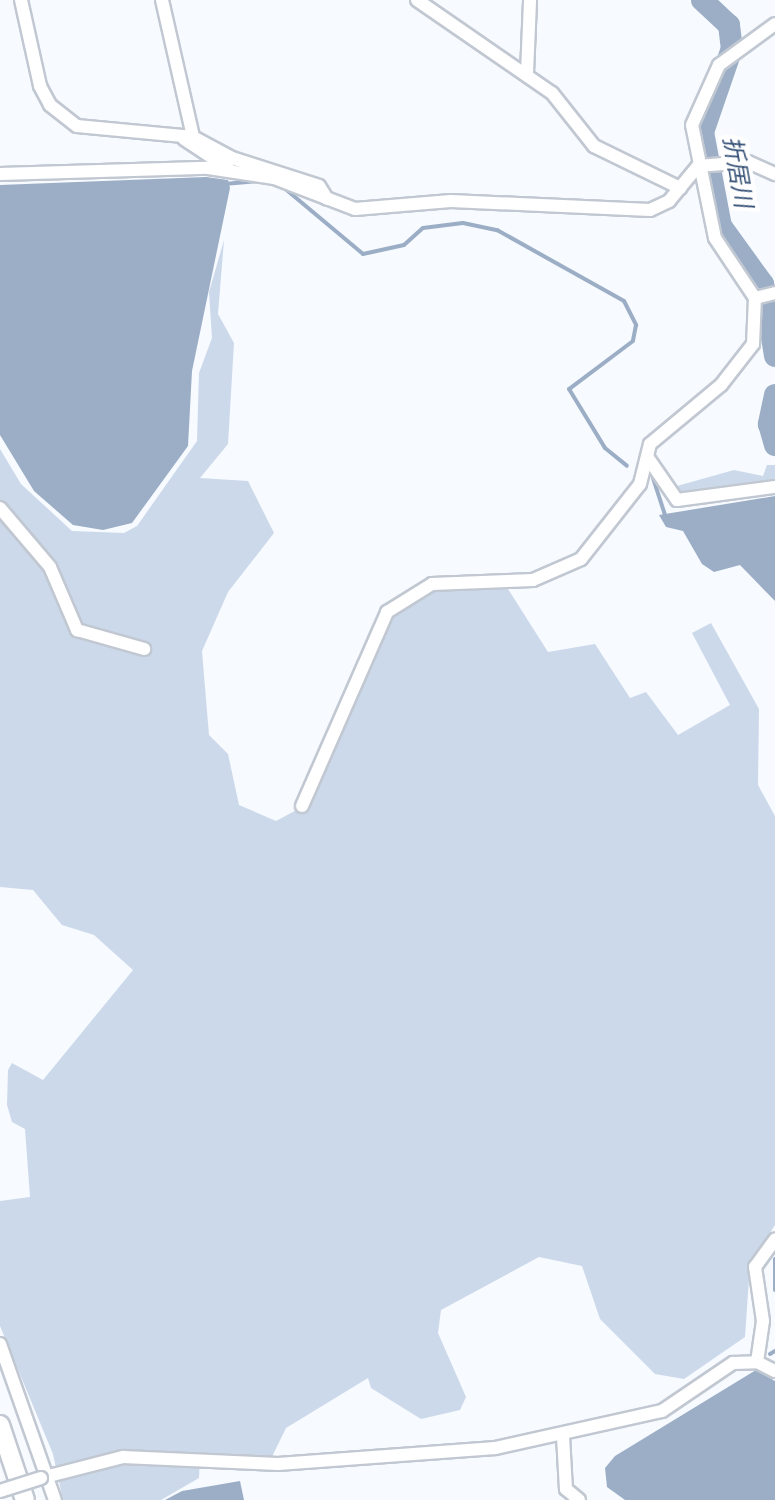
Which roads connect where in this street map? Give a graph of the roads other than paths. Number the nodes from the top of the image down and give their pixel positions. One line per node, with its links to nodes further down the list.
1 (21, 0): 7 (street)
2 (162, 0): 7 (street)
3 (417, 0): 6 (street)
4 (530, 0): 6 (street)
5 (775, 24): 8 (street)
6 (527, 73): 12 (street)
7 (189, 138): 9 (street); 13 (street)
8 (705, 165): 11 (street); 12 (street); 15 (street)
9 (233, 172): 10 (street); 13 (street)
10 (0, 174)
11 (775, 174)
12 (680, 188): 13 (street)
13 (327, 199)
14 (775, 294): 15 (street)
15 (758, 297): 16 (street)
16 (648, 458): 17 (street); 20 (street)
17 (775, 487)
18 (0, 508): 19 (street)
19 (144, 649)
20 (302, 806)
21 (775, 1239): 23 (street)
22 (0, 1344): 27 (street)
23 (757, 1362): 24 (street); 26 (street)
24 (775, 1371)
25 (0, 1425): 30 (highway)
26 (563, 1436): 27 (street); 32 (street)
27 (45, 1476): 28 (street, bridge); 31 (street)
28 (0, 1490): 29 (highway)
29 (4, 1500)
30 (25, 1500)
31 (55, 1500)
32 (579, 1500)

